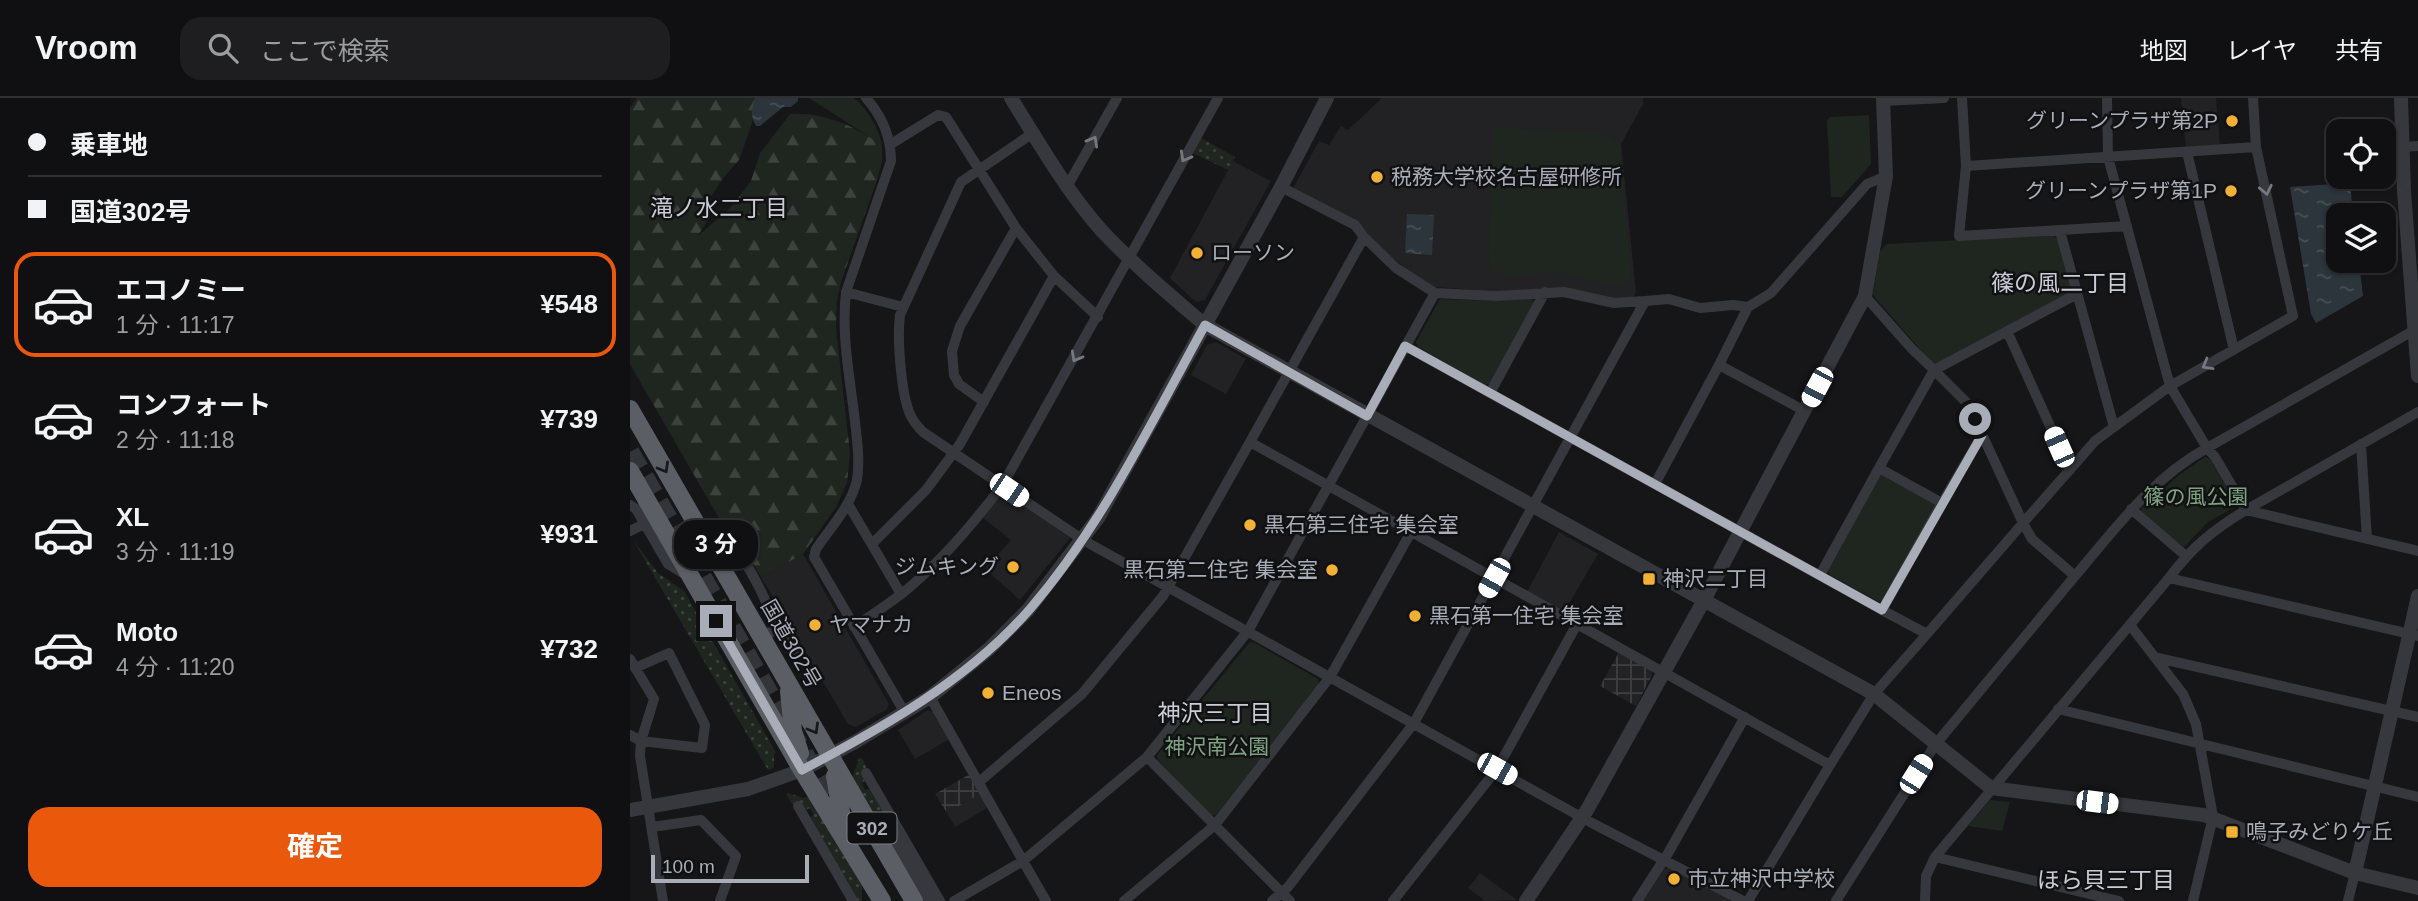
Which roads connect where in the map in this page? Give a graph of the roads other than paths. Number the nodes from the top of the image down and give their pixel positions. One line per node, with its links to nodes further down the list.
1 (866, 98): 13 (street)
2 (1117, 98): 22 (street, one-way to 2)
3 (1218, 98): 28 (street, one-way to 28)
4 (1327, 98): 23 (street)
5 (1944, 98): 11 (street)
6 (1962, 98): 19 (street)
7 (2107, 98): 18 (street)
8 (2253, 98): 14 (street)
9 (2401, 98): 16 (street)
10 (1012, 99): 12 (street)
11 (1883, 100): 21 (street)
12 (1033, 133): 20 (street); 22 (street)
13 (891, 144): 20 (street); 30 (street)
14 (2256, 146): 17 (street); 43 (street, one-way to 43)
15 (2418, 146): 16 (street)
16 (2402, 147): 40 (street)
17 (2187, 152): 18 (street); 43 (street)
18 (2108, 157): 19 (street); 24 (street)
19 (1966, 166): 26 (street)
20 (979, 168): 25 (street); 36 (street)
21 (1886, 176): 34 (street); 37 (street)
22 (1068, 185): 28 (street)
23 (1282, 187): 27 (street); 39 (street)
24 (2127, 226): 26 (street); 48 (street)
25 (1016, 228): 29 (street); 50 (street)
26 (2060, 231): 33 (street)
27 (1364, 237): 32 (street); 46 (street)
28 (1130, 258): 38 (street); 39 (street)
29 (1054, 276): 38 (street); 50 (street)
30 (846, 292): 36 (street); 69 (street)
31 (1545, 292): 32 (street); 35 (street); 49 (street)
32 (1435, 293): 42 (street)
33 (2077, 294): 41 (street); 55 (street)
34 (1865, 296): 45 (street); 52 (street)
35 (1645, 301): 37 (street); 57 (street)
36 (903, 307): 61 (street)
37 (1748, 307): 44 (street)
38 (1098, 317): 66 (street, one-way to 66)
39 (1205, 325): 46 (street); 81 (street)
40 (2417, 329): 47 (street); 60 (street)
41 (2007, 331): 45 (street); 63 (street)
42 (1405, 346): 49 (street); 54 (street)
43 (2234, 350): 48 (street, one-way to 48)
44 (1718, 365): 52 (street); 65 (street)
45 (1934, 370): 56 (street); 62 (street)
46 (1289, 372): 54 (street); 58 (street)
47 (2418, 376)
48 (2170, 386): 55 (street); 60 (street)
49 (1490, 393): 57 (street)
50 (984, 402): 61 (street)
51 (630, 409): 76 (highway, 国道302号 / 302, one-way to 76)
52 (1805, 411): 78 (street)
53 (2418, 412): 59 (street)
54 (1367, 416): 67 (street); 71 (street)
55 (2114, 427): 63 (street)
56 (1982, 435): 68 (street); 74 (street)
57 (1571, 437): 65 (street); 71 (street)
58 (1250, 442): 67 (street); 90 (street)
59 (2361, 444): 73 (street); 80 (street)
60 (2207, 448): 72 (street); 73 (street)
61 (953, 453): 66 (street); 82 (street)
62 (1879, 468): 68 (street); 85 (street)
63 (2070, 470): 74 (street)
64 (630, 471): 87 (highway, 302)
65 (1655, 484): 78 (street)
66 (1002, 486): 81 (street); 91 (street)
67 (1328, 486): 79 (street); 99 (street)
68 (1942, 503): 94 (street)
69 (848, 504): 82 (street); 98 (street)
70 (630, 505): 75 (street)
71 (1532, 507): 88 (street); 93 (street)
72 (2131, 509): 84 (street); 86 (street)
73 (2246, 510): 80 (street); 84 (street)
74 (2023, 523): 86 (street); 100 (street)
75 (644, 524): 77 (street); 87 (street)
76 (699, 529): 95 (street); 102 (highway, 国道302号 / 302)
77 (630, 531)
78 (1740, 531): 85 (street); 93 (street)
79 (1411, 532): 88 (street); 107 (street)
80 (2367, 539): 83 (street)
81 (1083, 540): 90 (street); 110 (street)
82 (872, 544): 91 (street)
83 (2418, 551)
84 (2186, 556): 89 (street)
85 (1820, 575): 94 (street)
86 (2075, 576): 120 (street)
87 (691, 578): 125 (highway, 302)
88 (1494, 578): 96 (street); 116 (street)
89 (2169, 578): 97 (street); 101 (street)
90 (1170, 587): 99 (street); 127 (street)
91 (901, 594): 98 (street)
92 (2418, 596): 101 (street)
93 (1703, 602): 106 (street); 109 (street)
94 (1882, 610): 100 (street)
95 (772, 613): 102 (street); 103 (street)
96 (1577, 624): 106 (street); 124 (street)
97 (2130, 625): 104 (street); 111 (street)
98 (854, 627): 113 (street)
99 (1248, 631): 107 (street); 122 (street)
100 (1927, 634): 109 (street)
101 (2414, 635): 112 (street)
102 (764, 642): 108 (highway, 国道302号 / 302)
103 (794, 653)
104 (2158, 658): 112 (street); 119 (street)
105 (633, 664): 118 (street); 118 (street)
106 (1664, 672): 114 (street); 134 (street)
107 (1330, 677): 116 (street); 137 (street)
108 (789, 685): 121 (highway, 国道302号 / 302, one-way to 121); 125 (highway)
109 (1874, 694): 120 (street); 123 (street)
110 (930, 697): 113 (street); 127 (street)
111 (2058, 709): 119 (street); 129 (street)
112 (2392, 711): 115 (street); 128 (street)
113 (905, 713): 121 (street)
114 (1745, 717): 123 (street); 141 (street)
115 (2418, 718)
116 (1414, 723): 124 (street); 146 (street)
117 (630, 735): 118 (street)
118 (641, 741): 131 (street)
119 (2200, 744): 128 (street); 135 (street)
120 (1935, 745): 129 (street); 163 (street)
121 (830, 756): 125 (street); 136 (highway, 国道302号 / 302); 139 (highway)
122 (1147, 757): 137 (street); 142 (street)
123 (1830, 765): 162 (street)
124 (1497, 769): 134 (street); 159 (street)
125 (802, 770): 131 (street); 139 (highway, 302)
126 (866, 773): 154 (street)
127 (979, 782): 142 (street)
128 (2375, 787): 130 (street); 143 (street)
129 (1991, 788): 135 (street); 140 (street)
130 (2418, 797)
131 (648, 806): 133 (street); 138 (street)
132 (798, 806): 149 (street)
133 (630, 810)
134 (1582, 817): 141 (street); 160 (street)
135 (2213, 817): 143 (street); 166 (street)
136 (870, 824): 152 (highway, 国道302号 / 302); 153 (street)
137 (1215, 825): 146 (street); 157 (street)
138 (652, 827): 147 (street); 148 (street)
139 (849, 845): 144 (highway, 302)
140 (1935, 857): 164 (street); 165 (street)
141 (1664, 860): 161 (street); 162 (street)
142 (1023, 861): 155 (street); 156 (street)
143 (2355, 873): 145 (street); 167 (street)
144 (867, 874): 150 (highway); 151 (highway, 302)
145 (2418, 888)
146 (1286, 897): 158 (street)
147 (663, 901)
148 (720, 901)
149 (853, 901)
150 (866, 901)
151 (882, 901)
152 (914, 901)
153 (929, 901)
154 (940, 901)
155 (954, 901)
156 (1046, 901)
157 (1124, 901)
158 (1272, 901)
159 (1393, 901)
160 (1526, 901)
161 (1637, 901)
162 (1745, 901)
163 (1836, 901)
164 (1925, 901)
165 (2119, 901)
166 (2193, 901)
167 (2348, 901)

